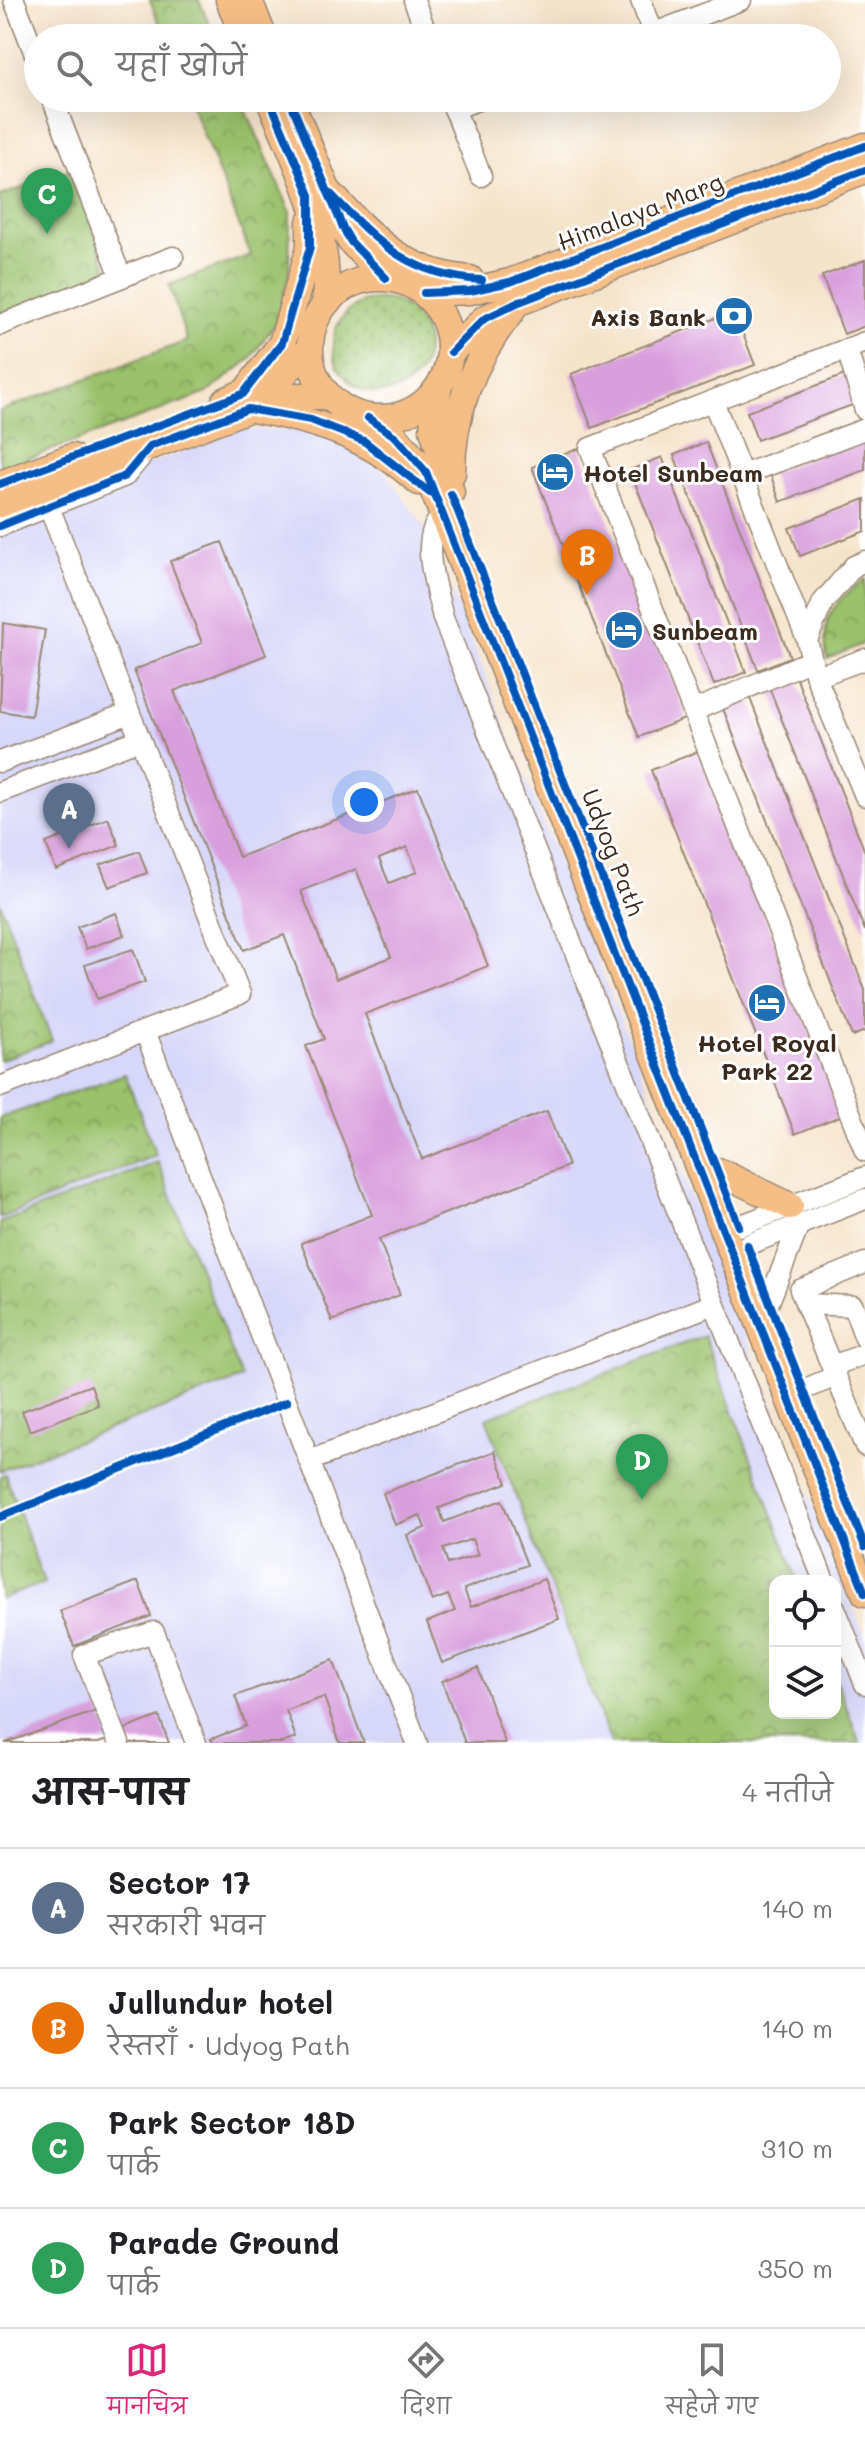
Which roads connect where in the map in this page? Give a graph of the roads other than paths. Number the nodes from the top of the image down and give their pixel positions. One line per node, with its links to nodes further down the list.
1 (14, 0): 12 (street)
2 (229, 0): 7 (main road)
3 (249, 0): 8 (main road)
4 (414, 0): 9 (street)
5 (641, 0): 10 (street)
6 (741, 0): 11 (street)
7 (238, 24)
8 (258, 24)
9 (423, 24)
10 (645, 24)
11 (678, 24)
12 (24, 26)
13 (57, 112): 22 (street)
14 (276, 112): 20 (main road)
15 (293, 112): 20 (main road)
16 (455, 112): 19 (street)
17 (865, 146): 24 (main road, Himalaya Marg)
18 (865, 170): 24 (main road, Himalaya Marg)
19 (481, 176)
20 (319, 193): 23 (main road); 24 (main road); 26 (main road); 33 (main road)
21 (173, 257): 22 (street)
22 (121, 277): 27 (street)
23 (386, 278): 25 (main road); 26 (main road)
24 (514, 292): 25 (main road, Himalaya Marg); 30 (main road, Himalaya Marg); 41 (main road)
25 (424, 293): 30 (main road)
26 (325, 304): 29 (main road)
27 (0, 325)
28 (856, 345): 34 (street); 35 (street)
29 (309, 349): 32 (main road); 33 (main road)
30 (451, 352): 31 (main road)
31 (438, 390): 36 (main road); 41 (main road, Udyog Path)
32 (328, 396): 33 (main road); 36 (main road)
33 (246, 401): 38 (main road); 40 (main road); 41 (main road)
34 (713, 401): 39 (street); 49 (street)
35 (865, 410)
36 (368, 418): 41 (main road, Udyog Path)
37 (865, 429): 39 (street)
38 (150, 446): 42 (main road); 43 (street)
39 (742, 475): 46 (street)
40 (0, 484)
41 (443, 502): 59 (main road, Udyog Path); 66 (street); 76 (main road, Udyog Path)
42 (0, 504)
43 (43, 509): 44 (street); 50 (street)
44 (0, 526)
45 (865, 561): 46 (street)
46 (807, 640): 48 (street)
47 (865, 659): 48 (street)
48 (814, 669): 49 (street); 54 (street)
49 (693, 711): 57 (street)
50 (123, 716): 51 (street); 52 (street)
51 (134, 742): 53 (street); 55 (street)
52 (0, 762)
53 (1, 790)
54 (865, 796)
55 (145, 1031): 56 (street); 73 (street)
56 (0, 1087)
57 (857, 1108): 58 (street)
58 (865, 1151)
59 (718, 1171): 62 (main road); 63 (main road, Udyog Path)
60 (865, 1177): 62 (street)
61 (865, 1199): 62 (street)
62 (794, 1215): 63 (street); 65 (street)
63 (743, 1235): 65 (main road, Udyog Path)
64 (865, 1263): 67 (street)
65 (769, 1302): 71 (main road, Udyog Path)
66 (714, 1304): 73 (street); 75 (street)
67 (806, 1304): 68 (street); 70 (street)
68 (865, 1338)
69 (865, 1354): 70 (street)
70 (834, 1371): 71 (street); 72 (street)
71 (803, 1390): 74 (main road, Udyog Path)
72 (865, 1446)
73 (309, 1461): 81 (street)
74 (865, 1547)
75 (822, 1575)
76 (865, 1593)
77 (841, 1623): 78 (street)
78 (865, 1684)
79 (119, 1743): 80 (street)
80 (196, 1743)
81 (417, 1743)

